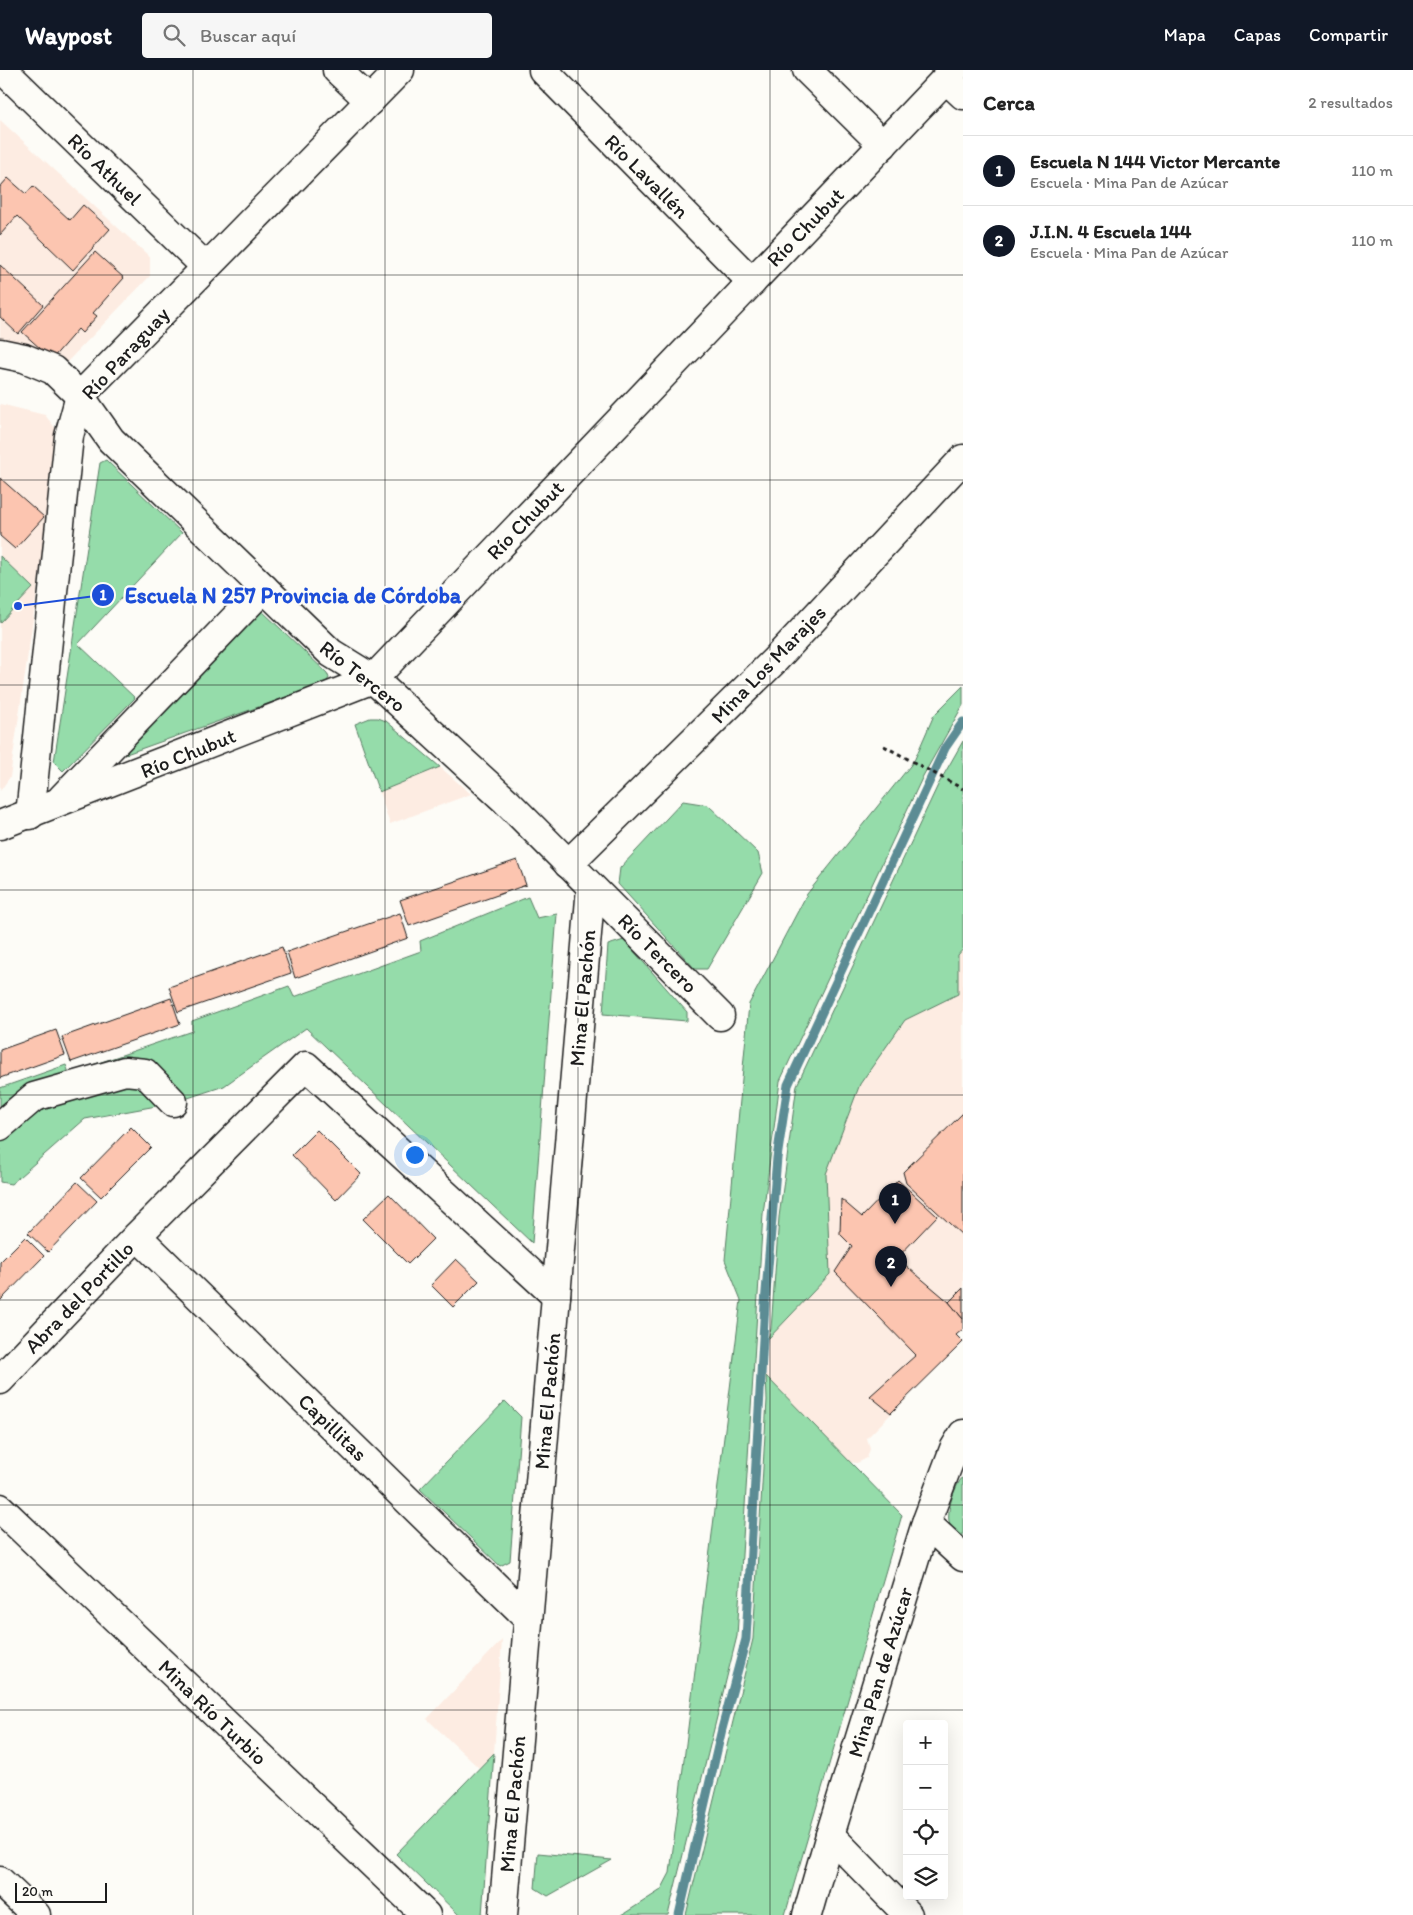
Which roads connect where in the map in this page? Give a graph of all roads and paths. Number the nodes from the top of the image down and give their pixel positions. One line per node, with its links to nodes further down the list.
1 (3, 70): 9 (street, Río Athuel)
2 (338, 70): 7 (street)
3 (400, 70): 7 (street, Río Paraguay)
4 (543, 70): 10 (street, Río Lavallén)
5 (807, 70): 8 (street)
6 (954, 81): 8 (street, Río Chubut)
7 (370, 101): 9 (street, Río Paraguay)
8 (883, 145): 10 (street, Río Chubut)
9 (206, 267): 12 (street, Río Paraguay)
10 (752, 282): 15 (street, Río Chubut)
11 (0, 353): 12 (street, Río Tercero)
12 (80, 396): 14 (street, Río Tercero); 19 (street, Río Paraguay)
13 (963, 460): 21 (street, Mina Los Marajes)
14 (264, 588): 15 (street, Río Tercero); 18 (street)
15 (373, 679): 18 (street, Río Chubut); 21 (street, Río Tercero)
16 (884, 746): 17 (path)
17 (963, 789)
18 (56, 805): 19 (street, Río Chubut)
19 (30, 815): 20 (street, Río Chubut)
20 (0, 825)
21 (568, 864): 22 (street, Río Tercero)
22 (592, 887): 23 (street, Río Tercero); 27 (street, Mina El Pachón)
23 (720, 1016)
24 (173, 1102): 25 (street)
25 (0, 1126)
26 (137, 1236): 27 (street, Abra del Portillo); 28 (street, Abra del Portillo); 33 (street, Capillitas)
27 (556, 1296): 33 (street, Mina El Pachón)
28 (0, 1380)
29 (963, 1434): 31 (street, Mina Pan de Azúcar)
30 (0, 1508): 37 (street, Mina Río Turbio)
31 (926, 1523): 32 (street); 34 (street, Mina Pan de Azúcar)
32 (963, 1557)
33 (528, 1618): 38 (street, Mina El Pachón)
34 (830, 1835): 39 (street, Mina Pan de Azúcar); 40 (street)
35 (0, 1881): 36 (street)
36 (36, 1915)
37 (426, 1915)
38 (503, 1915)
39 (807, 1915)
40 (908, 1915)

